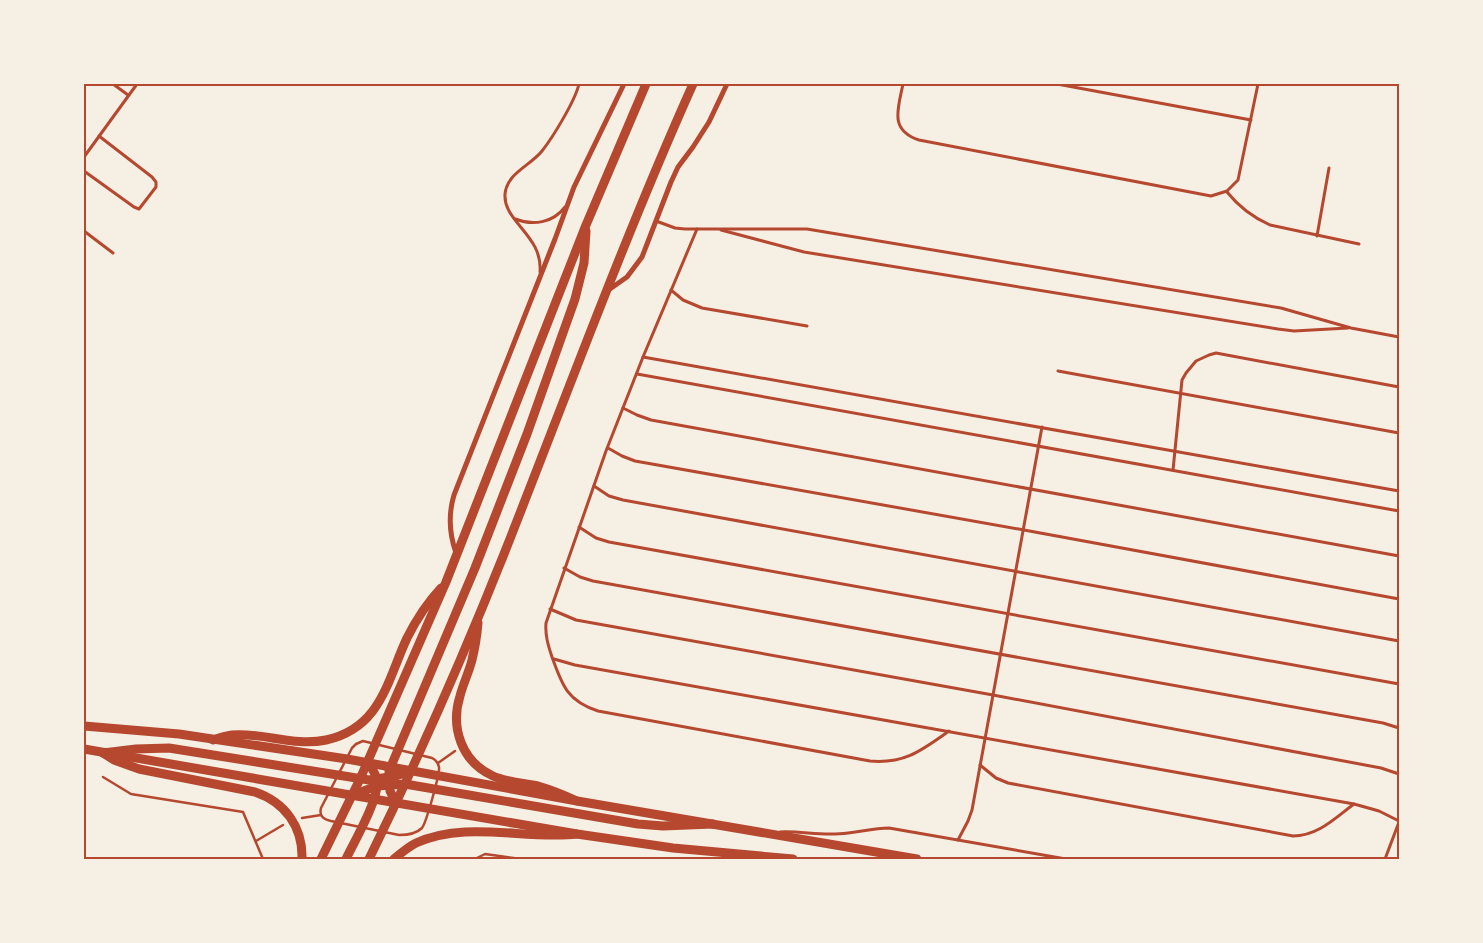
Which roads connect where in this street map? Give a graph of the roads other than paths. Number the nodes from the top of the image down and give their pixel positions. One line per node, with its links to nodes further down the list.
1 (113, 84): 11 (lane)
2 (137, 84): 11 (lane)
3 (579, 84): 19 (lane)
4 (624, 84): 18 (street)
5 (646, 84): 21 (main road)
6 (693, 84): 30 (main road)
7 (728, 84): 20 (street)
8 (903, 84): 17 (lane)
9 (1057, 84): 12 (lane)
10 (1258, 84): 12 (lane)
11 (128, 95): 13 (lane)
12 (1251, 120): 17 (lane)
13 (99, 136): 14 (lane); 16 (lane)
14 (84, 157)
15 (1329, 168): 25 (lane)
16 (84, 171)
17 (1227, 192): 25 (lane)
18 (566, 205): 19 (lane); 28 (street)
19 (514, 218): 28 (lane)
20 (656, 221): 22 (lane); 30 (street)
21 (586, 226): 52 (main road); 75 (main road)
22 (697, 229): 23 (lane); 29 (lane)
23 (717, 229): 32 (lane); 32 (lane)
24 (84, 231): 27 (lane)
25 (1317, 236): 26 (lane)
26 (1359, 244)
27 (113, 253)
28 (539, 278): 52 (street)
29 (671, 290): 31 (lane); 34 (lane)
30 (605, 293): 60 (main road)
31 (807, 326)
32 (1351, 328): 33 (lane)
33 (1399, 337)
34 (643, 357): 36 (lane); 40 (lane)
35 (1058, 371): 38 (lane)
36 (636, 374): 39 (lane); 42 (lane)
37 (1399, 387): 38 (lane)
38 (1181, 394): 41 (lane); 44 (lane)
39 (623, 408): 43 (lane); 47 (lane)
40 (1042, 427): 42 (lane); 44 (lane)
41 (1399, 433)
42 (1039, 446): 45 (lane); 47 (lane)
43 (608, 448): 46 (lane); 51 (lane)
44 (1175, 451): 45 (lane); 48 (lane)
45 (1173, 470): 49 (lane)
46 (594, 486): 50 (lane); 55 (lane)
47 (1031, 489): 51 (lane); 53 (lane)
48 (1399, 491)
49 (1399, 511)
50 (579, 527): 54 (lane); 59 (lane)
51 (1024, 530): 55 (lane); 57 (lane)
52 (457, 555): 56 (main road)
53 (1399, 556)
54 (564, 568): 58 (lane); 62 (lane)
55 (1016, 572): 59 (lane); 61 (lane)
56 (446, 582): 70 (main road); 73 (main road)
57 (1399, 599)
58 (550, 609): 63 (lane); 65 (lane)
59 (1008, 613): 62 (lane); 64 (lane)
60 (479, 615): 76 (main road); 84 (main road)
61 (1399, 641)
62 (1000, 654): 65 (lane); 67 (lane)
63 (553, 659): 68 (lane); 68 (lane)
64 (1399, 684)
65 (993, 695): 69 (lane); 77 (lane)
66 (84, 726): 70 (main road)
67 (1399, 728)
68 (949, 731): 69 (lane)
69 (985, 738): 74 (lane); 86 (lane)
70 (213, 740): 73 (main road)
71 (84, 749): 72 (main road)
72 (103, 753): 78 (main road); 82 (main road); 92 (main road)
73 (367, 763): 75 (main road); 78 (main road); 80 (main road)
74 (980, 765): 86 (lane); 91 (lane)
75 (391, 767): 76 (main road); 79 (main road)
76 (411, 770): 79 (main road); 81 (main road); 84 (main road)
77 (1399, 774)
78 (360, 779): 80 (main road); 82 (main road)
79 (389, 781): 80 (main road); 81 (main road); 85 (main road)
80 (377, 783): 82 (main road); 83 (main road)
81 (405, 784): 85 (main road); 88 (main road)
82 (353, 796): 83 (main road); 93 (main road)
83 (374, 799): 85 (main road); 94 (main road)
84 (577, 801): 88 (main road)
85 (396, 803): 90 (main road); 95 (main road)
86 (1354, 804): 87 (lane)
87 (1399, 822): 100 (lane)
88 (714, 824): 89 (main road)
89 (766, 833): 91 (lane); 98 (main road)
90 (577, 834): 96 (main road); 97 (main road)
91 (958, 840): 99 (lane)
92 (302, 859)
93 (321, 859)
94 (346, 859)
95 (369, 859)
96 (394, 859)
97 (793, 859)
98 (917, 859)
99 (1066, 859)
100 (1386, 859)

